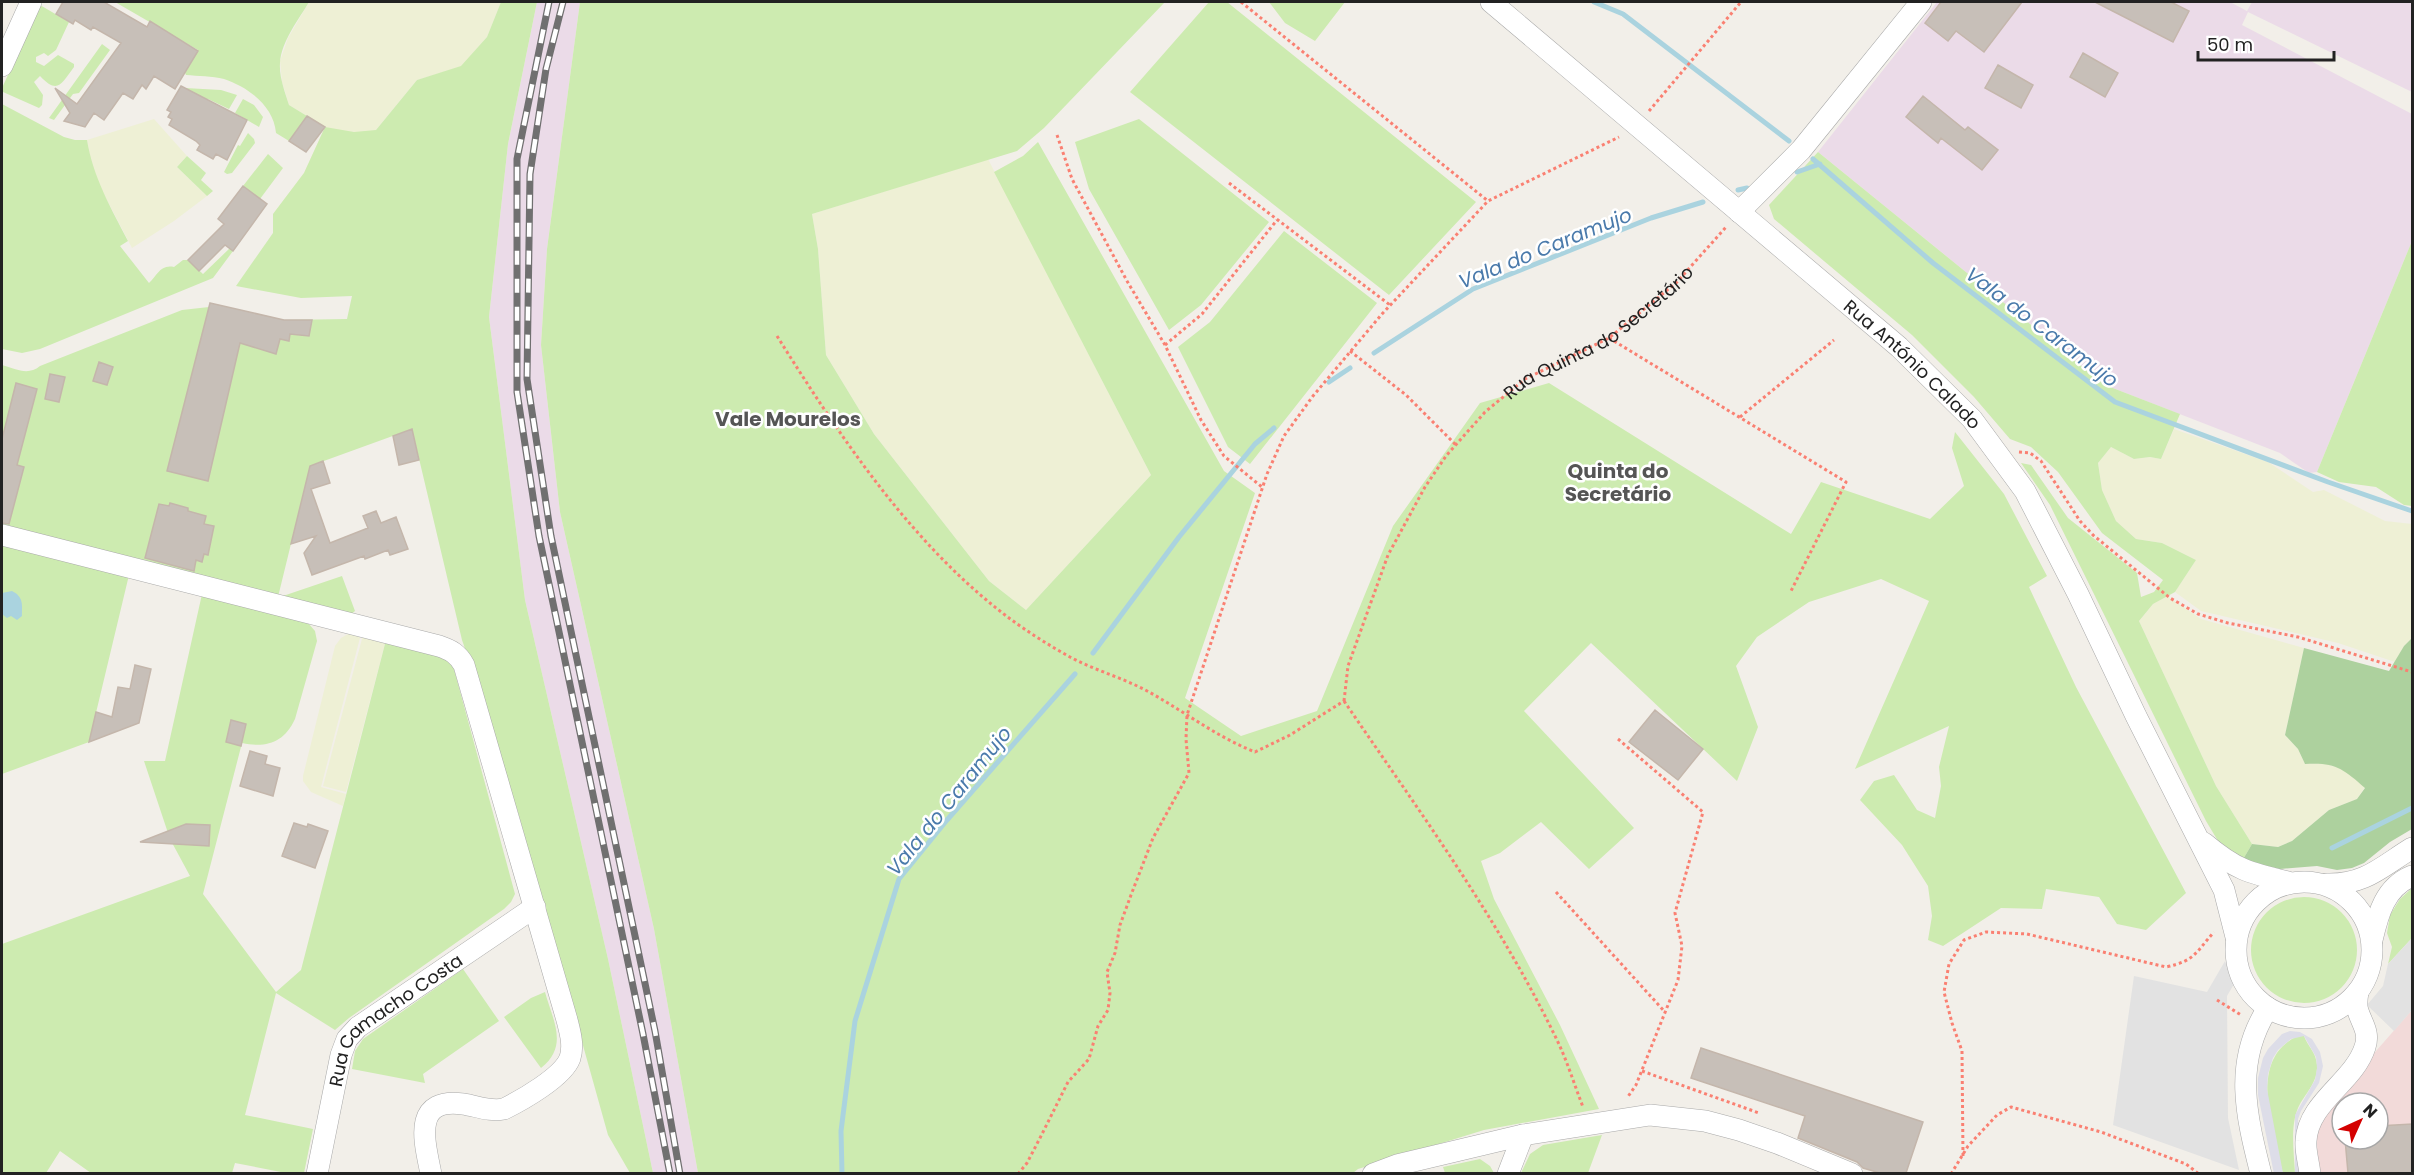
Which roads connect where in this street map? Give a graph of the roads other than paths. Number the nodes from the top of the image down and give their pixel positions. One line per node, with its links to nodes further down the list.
1 (31, 2): 4 (street)
2 (1491, 2): 5 (street, Rua António Calado)
3 (1921, 2): 5 (street)
4 (2, 66)
5 (1739, 212): 7 (street, Rua António Calado)
6 (2, 535): 12 (street)
7 (2197, 836): 10 (street, Rua António Calado); 13 (street, Rua António Calado)
8 (2412, 848): 11 (street)
9 (2412, 876): 14 (street)
10 (2288, 882): 11 (street); 13 (street)
11 (2326, 884): 14 (street)
12 (535, 907): 18 (street, Rua Camacho Costa); 19 (street)
13 (2236, 937): 16 (street)
14 (2372, 941): 15 (street)
15 (2358, 993): 16 (street); 24 (street)
16 (2268, 1008): 23 (street)
17 (1523, 1135): 20 (street); 21 (street); 22 (street)
18 (317, 1173)
19 (431, 1173)
20 (1373, 1173)
21 (1509, 1173)
22 (1852, 1173)
23 (2261, 1173)
24 (2310, 1173)

